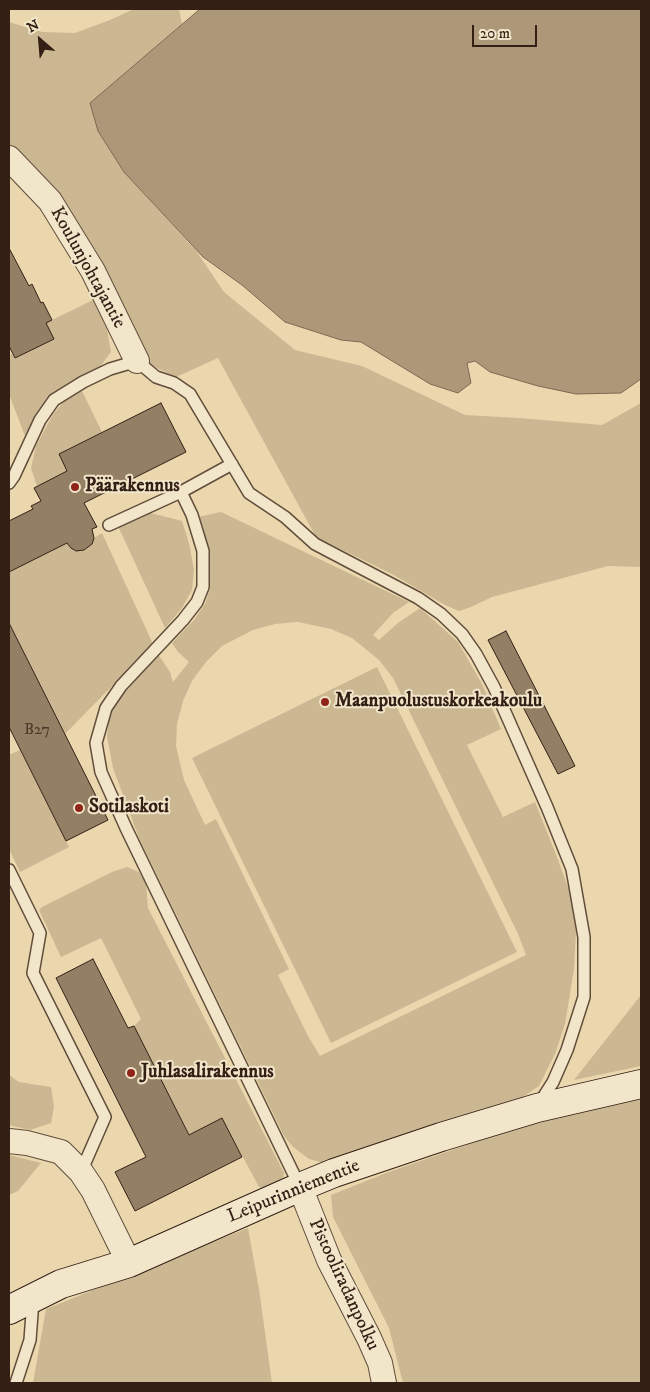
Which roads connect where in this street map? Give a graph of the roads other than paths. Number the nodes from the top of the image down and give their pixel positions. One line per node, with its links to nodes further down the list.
1 (9, 158): 2 (street, Koulunjohtajantie)
2 (136, 361): 3 (lane); 4 (lane)
3 (232, 464): 5 (lane); 9 (lane)
4 (9, 482)
5 (181, 492): 6 (lane); 12 (lane)
6 (109, 525)
7 (9, 870): 11 (lane)
8 (641, 1084): 9 (street, Leipurinniementie)
9 (537, 1108): 12 (street, Leipurinniementie)
10 (9, 1141): 11 (street)
11 (80, 1172): 13 (street)
12 (300, 1187): 13 (street, Leipurinniementie); 17 (street, Pistooliradanpolku)
13 (129, 1263): 14 (street, Leipurinniementie)
14 (33, 1298): 15 (street, Leipurinniementie); 16 (lane)
15 (9, 1310)
16 (16, 1383)
17 (384, 1383)

